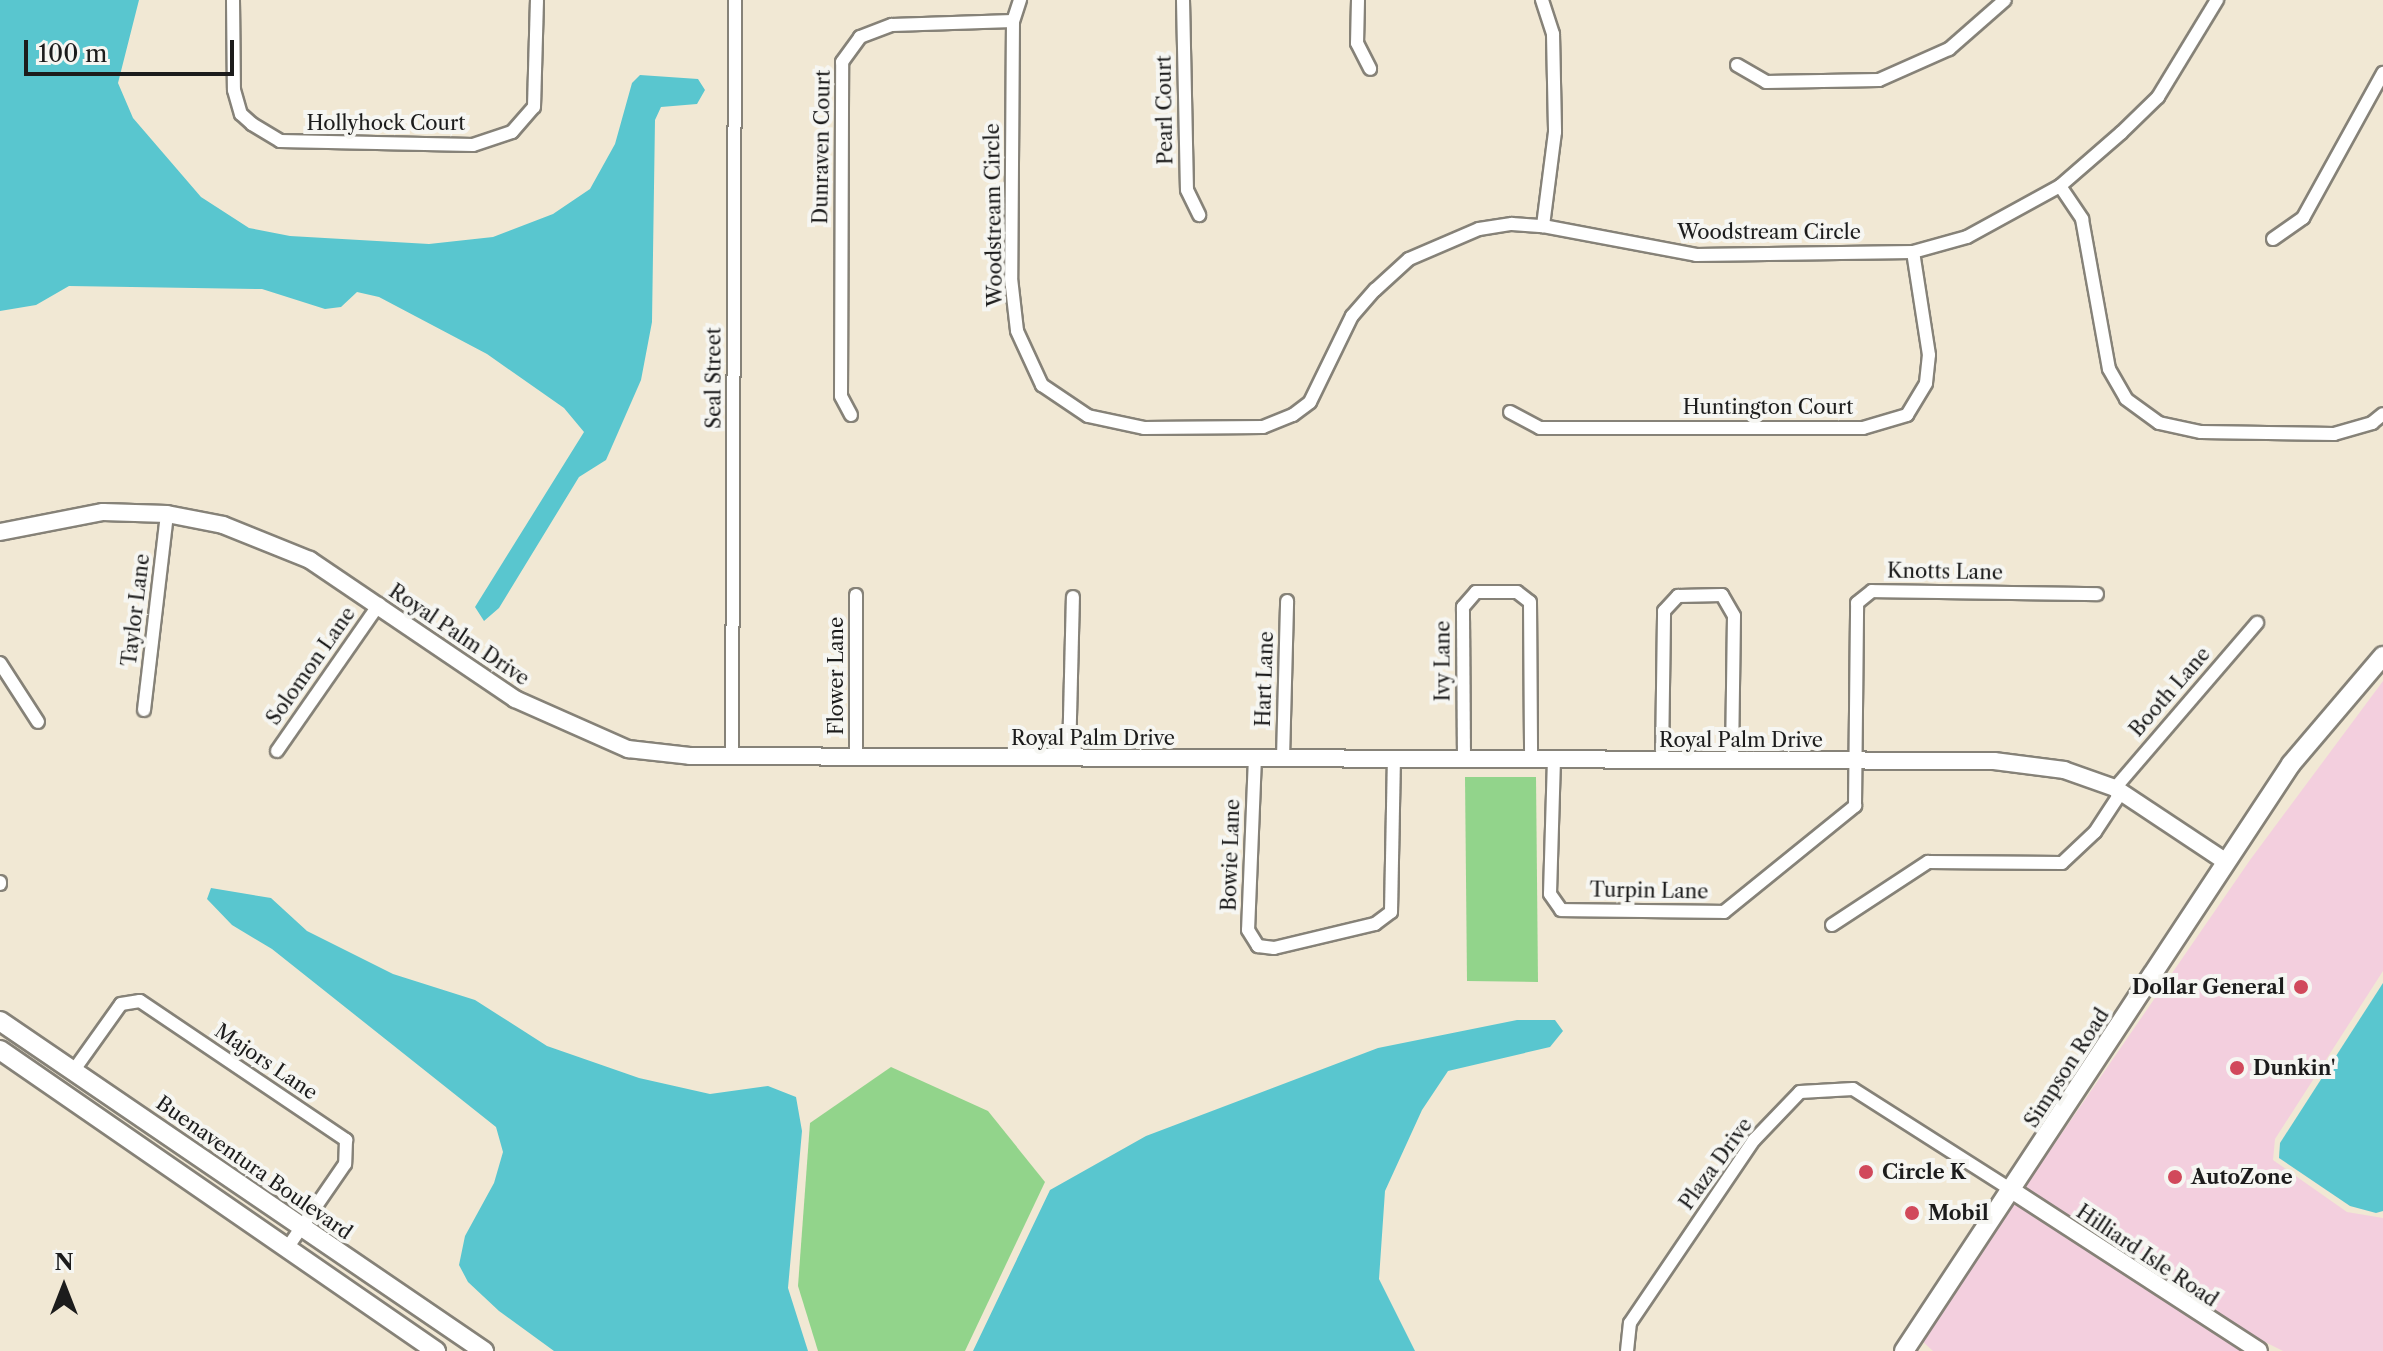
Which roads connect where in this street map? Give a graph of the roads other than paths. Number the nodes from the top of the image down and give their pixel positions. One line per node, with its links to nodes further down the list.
1 (233, 0): 2 (street, Hollyhock Court)
2 (537, 0)
3 (735, 0): 35 (street, Seal Street)
4 (1020, 0): 10 (street, Woodstream Circle)
5 (1183, 0): 15 (street, Pearl Court)
6 (1358, 0): 12 (street)
7 (1542, 0): 16 (street)
8 (2005, 0): 11 (street)
9 (2217, 0): 14 (street, Woodstream Circle)
10 (1013, 21): 16 (street, Woodstream Circle); 21 (street, Dunraven Court)
11 (1737, 65)
12 (1370, 69)
13 (2383, 73): 17 (street)
14 (2060, 186): 18 (street, Woodstream Circle); 20 (street)
15 (1199, 215)
16 (1543, 226): 18 (street, Woodstream Circle)
17 (2273, 239)
18 (1913, 252): 19 (street, Huntington Court)
19 (1510, 412)
20 (2383, 414)
21 (851, 415)
22 (167, 514): 23 (street, Royal Palm Drive); 28 (street, Royal Palm Drive); 32 (street, Taylor Lane)
23 (0, 532)
24 (2097, 594): 46 (street, Knotts Lane)
25 (856, 595): 36 (street, Flower Lane)
26 (1073, 597): 38 (street)
27 (1287, 601): 39 (street, Hart Lane)
28 (379, 604): 34 (street, Solomon Lane); 35 (street, Royal Palm Drive)
29 (2257, 623): 47 (street, Booth Lane)
30 (2383, 656): 48 (main road, Simpson Road)
31 (0, 663): 33 (street)
32 (144, 710)
33 (38, 722)
34 (277, 751)
35 (732, 755): 36 (street, Royal Palm Drive)
36 (856, 757): 38 (street, Royal Palm Drive)
37 (1255, 757): 38 (street, Royal Palm Drive); 39 (street, Royal Palm Drive); 40 (street, Bowie Lane)
38 (1069, 758)
39 (1283, 758): 40 (street, Royal Palm Drive)
40 (1394, 759): 41 (street, Royal Palm Drive)
41 (1464, 759): 42 (street, Royal Palm Drive); 42 (street, Ivy Lane)
42 (1531, 759): 43 (street, Royal Palm Drive)
43 (1554, 759): 44 (street, Royal Palm Drive); 46 (street, Turpin Lane)
44 (1662, 760): 45 (street, Royal Palm Drive); 45 (street)
45 (1732, 760): 46 (street, Royal Palm Drive)
46 (1855, 760): 47 (street, Royal Palm Drive)
47 (2115, 788): 48 (street, Royal Palm Drive); 49 (street, Booth Lane)
48 (2225, 861): 53 (main road, Simpson Road)
49 (1832, 925)
50 (0, 1022): 52 (main road, Buenaventura Boulevard)
51 (0, 1050): 56 (main road)
52 (74, 1070): 54 (main road, Buenaventura Boulevard); 54 (street, Majors Lane)
53 (2013, 1191): 58 (main road, Simpson Road); 61 (street, Plaza Drive); 62 (street, Hilliard Isle Road)
54 (301, 1229): 55 (main road, Buenaventura Boulevard); 56 (street, Majors Lane)
55 (329, 1247): 57 (street); 60 (main road, Buenaventura Boulevard)
56 (286, 1250): 57 (main road)
57 (315, 1270): 59 (main road)
58 (1911, 1348)
59 (436, 1351)
60 (484, 1351)
61 (1627, 1351)
62 (2259, 1351)

